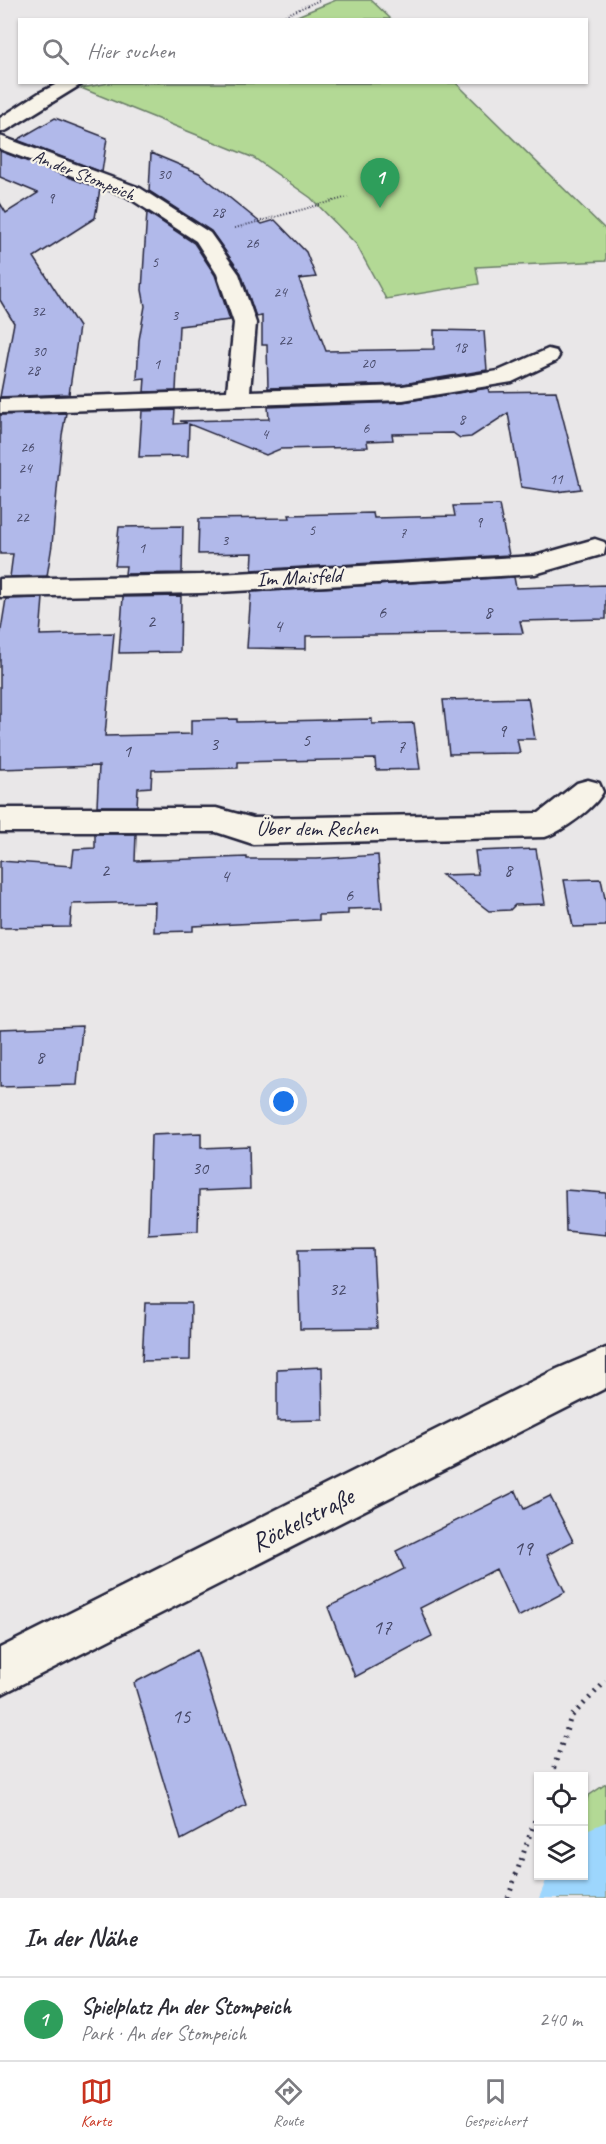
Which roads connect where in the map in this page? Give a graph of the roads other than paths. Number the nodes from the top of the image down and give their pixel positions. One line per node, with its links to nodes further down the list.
1 (72, 84): 2 (street)
2 (0, 126)
3 (0, 142): 5 (street, An der Stompeich)
4 (548, 356): 5 (street)
5 (238, 398): 6 (street)
6 (0, 406)
7 (595, 549): 8 (street, Im Maisfeld)
8 (0, 588)
9 (588, 792): 10 (street, Über dem Rechen)
10 (0, 820)
11 (606, 1368): 12 (street, Röckelstraße)
12 (0, 1672)

